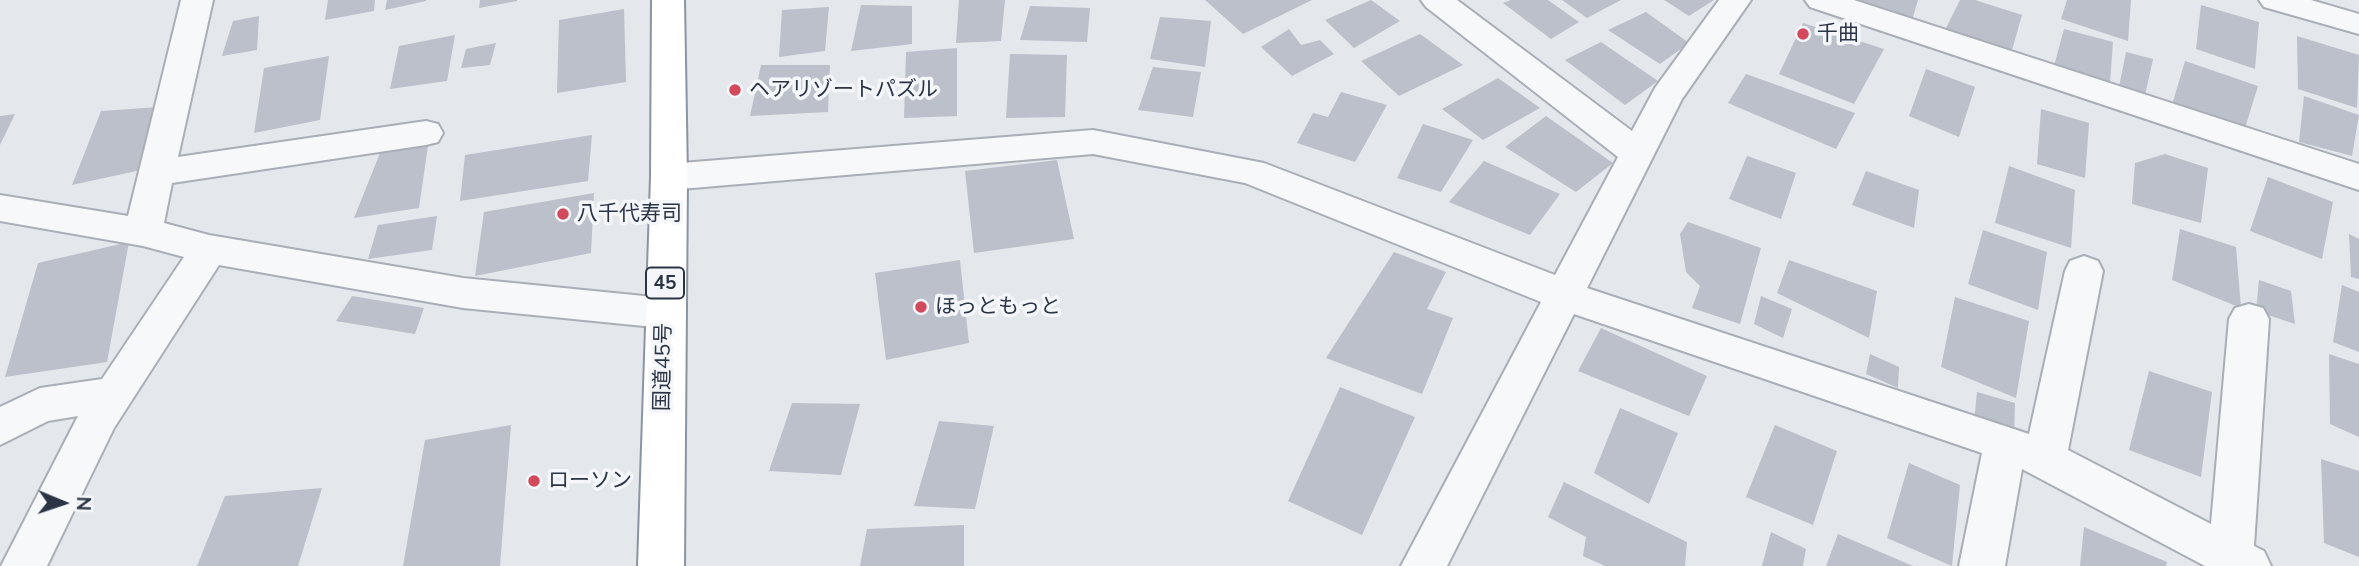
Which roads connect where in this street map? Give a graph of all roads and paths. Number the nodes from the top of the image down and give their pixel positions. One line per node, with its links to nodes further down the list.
1 (197, 0): 10 (street)
2 (668, 0): 11 (highway, 国道45号 / 45)
3 (1437, 0): 9 (street)
4 (1735, 0): 9 (street)
5 (1821, 0): 12 (street)
6 (2276, 0): 7 (street)
7 (2359, 24)
8 (426, 133): 10 (street)
9 (1637, 153): 17 (street)
10 (157, 173): 14 (street)
11 (669, 177): 17 (street); 18 (highway, 国道45号 / 45)
12 (2359, 177)
13 (0, 208): 14 (street)
14 (144, 232): 15 (street)
15 (209, 249): 18 (street); 20 (street)
16 (2084, 271): 23 (street)
17 (1564, 295): 22 (street); 27 (street)
18 (664, 313): 26 (highway, 国道45号 / 45)
19 (2249, 319): 24 (street)
20 (114, 394): 21 (street); 25 (street)
21 (0, 427)
22 (2005, 443): 23 (street); 28 (street)
23 (2045, 459): 24 (street)
24 (2239, 562)
25 (24, 566)
26 (661, 566)
27 (1424, 566)
28 (1982, 566)

